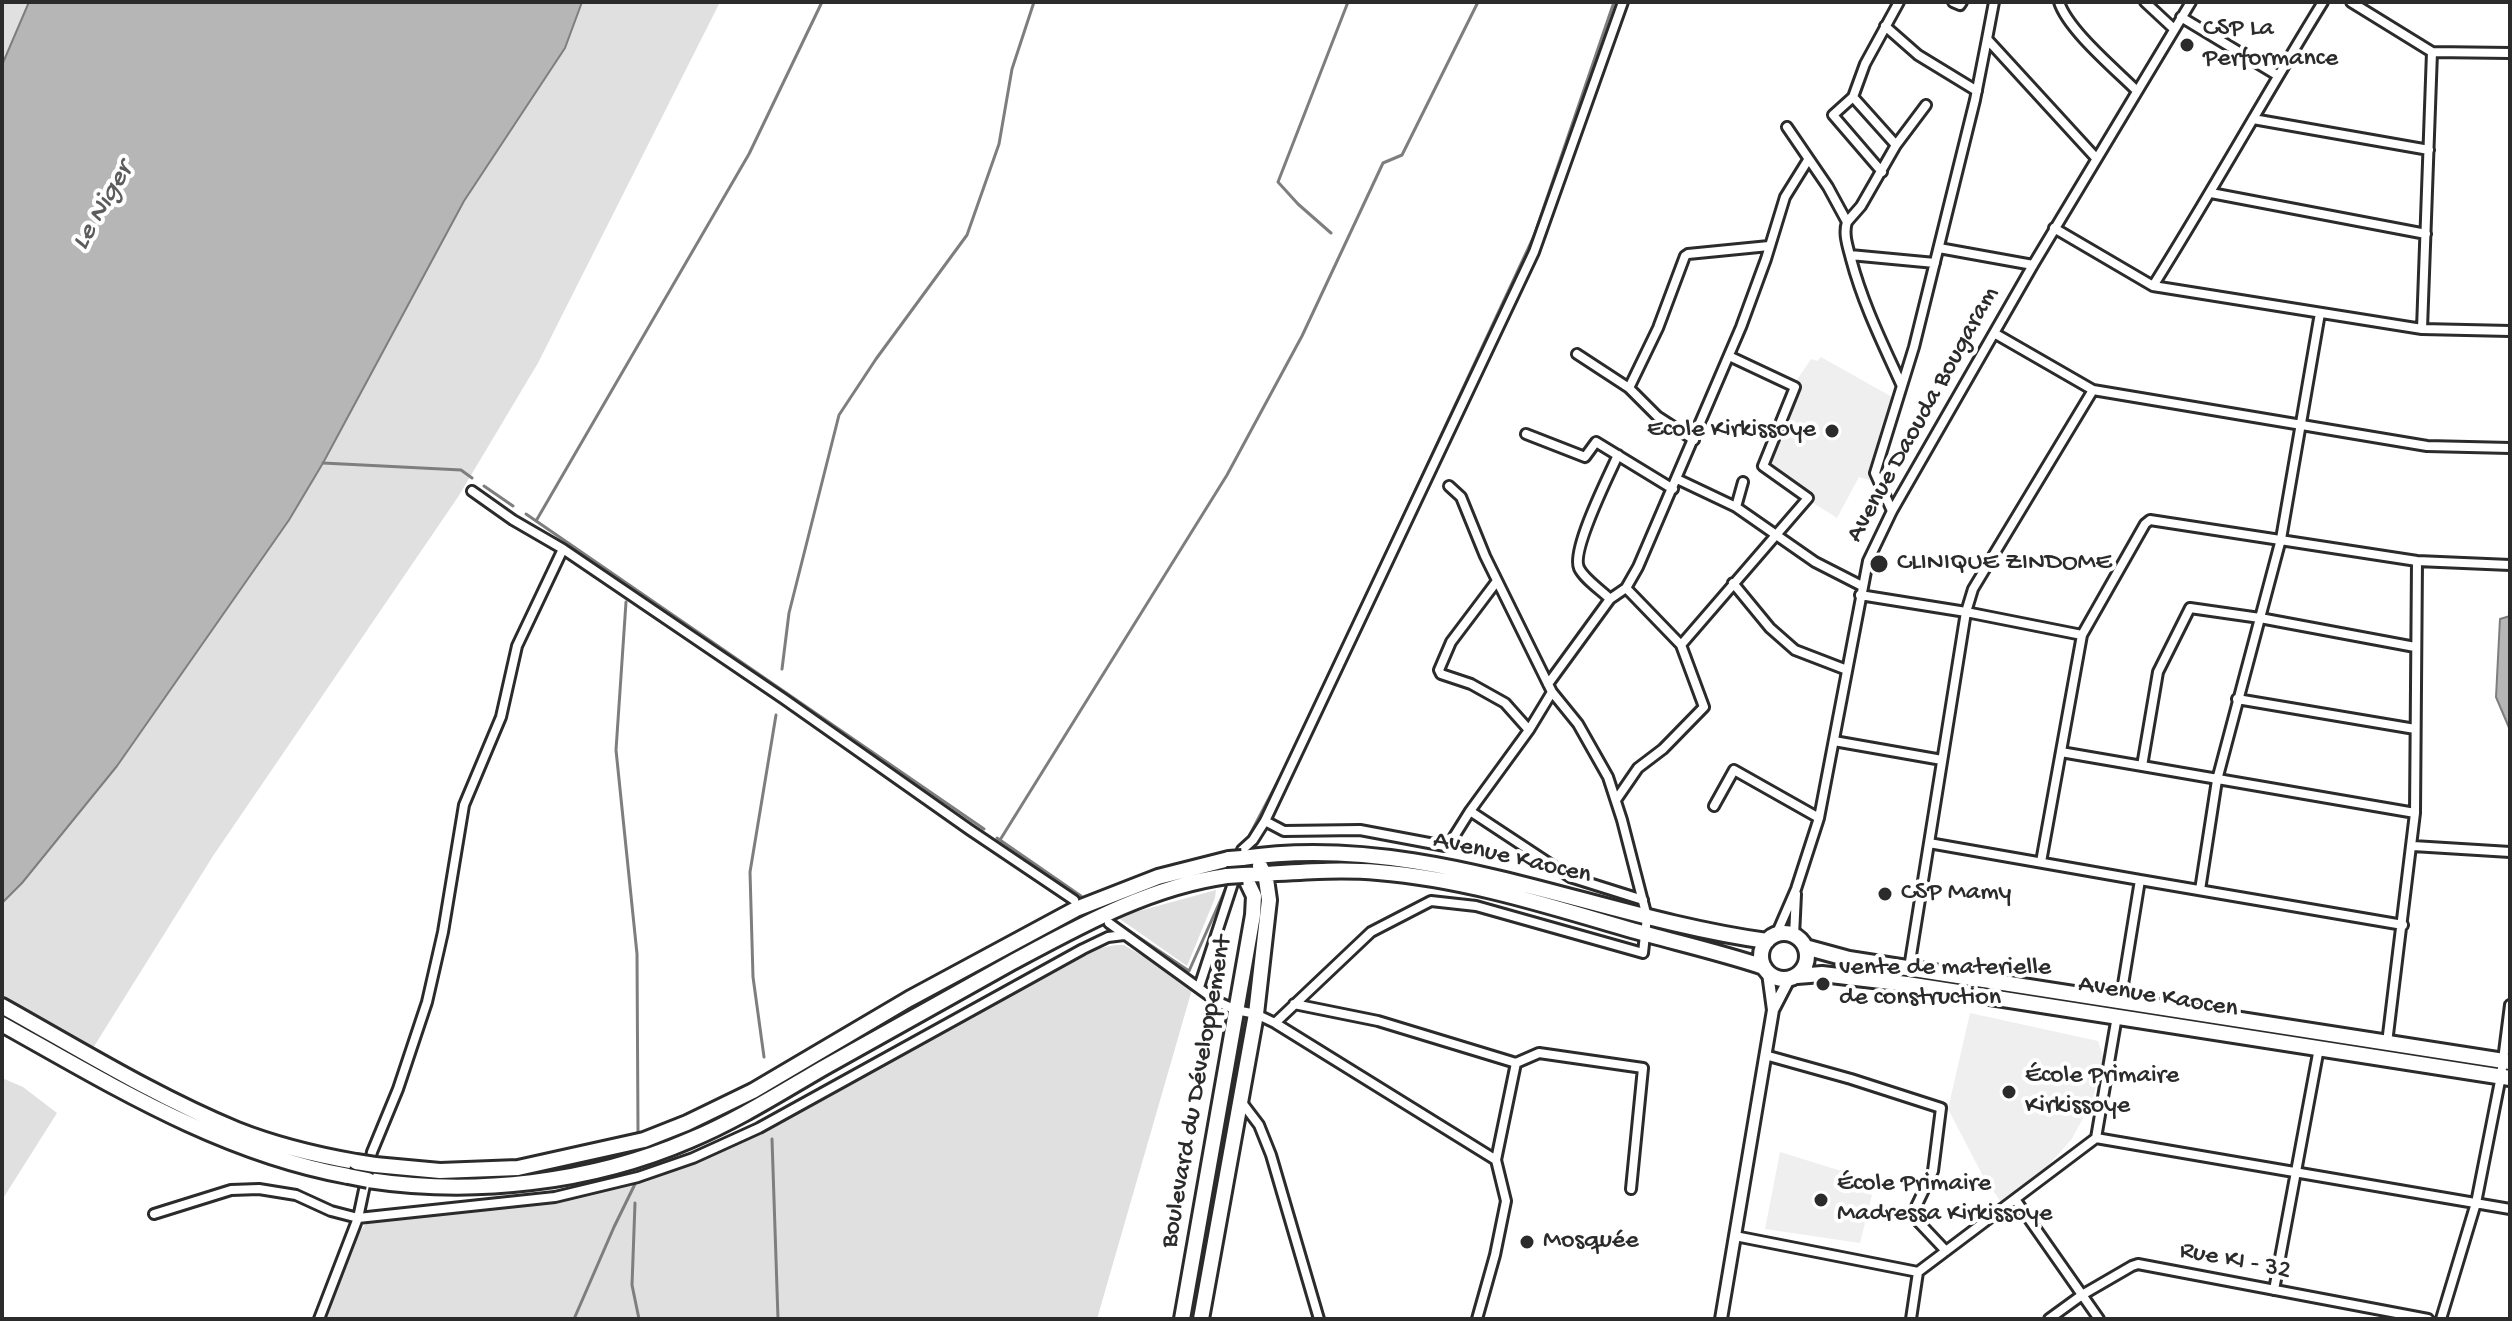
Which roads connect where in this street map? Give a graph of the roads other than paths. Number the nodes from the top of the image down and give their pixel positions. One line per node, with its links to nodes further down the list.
1 (1623, 2): 90 (street)
2 (1899, 2): 12 (street)
3 (1953, 2): 4 (street)
4 (1962, 2)
5 (1994, 2): 14 (street)
6 (2059, 2): 19 (street)
7 (2145, 2): 13 (street)
8 (2191, 2): 11 (street, Avenue Daouda Bougaram)
9 (2323, 2): 17 (street)
10 (2351, 2): 15 (street)
11 (2181, 17): 13 (street, Avenue Daouda Bougaram); 17 (street)
12 (1885, 26): 18 (street); 20 (street)
13 (2174, 29): 19 (street, Avenue Daouda Bougaram)
14 (1987, 39): 18 (street); 26 (street)
15 (2432, 52): 16 (street); 25 (street)
16 (2510, 53)
17 (2277, 75): 22 (street)
18 (1977, 91): 34 (street)
19 (2137, 91): 26 (street, Avenue Daouda Bougaram)
20 (1853, 97): 24 (street); 28 (street)
21 (1926, 105): 24 (street)
22 (2253, 119): 25 (street); 29 (street)
23 (1787, 127): 27 (street)
24 (1896, 145): 28 (street)
25 (2429, 150): 32 (street)
26 (2096, 158): 31 (street, Avenue Daouda Bougaram)
27 (1808, 160): 30 (street); 33 (street)
28 (1882, 172): 30 (street)
29 (2211, 193): 32 (street); 38 (street)
30 (1847, 222): 35 (street)
31 (2054, 228): 37 (street, Avenue Daouda Bougaram); 38 (street)
32 (2426, 234): 40 (street)
33 (1769, 246): 44 (street); 46 (street)
34 (1939, 248): 36 (street); 37 (street)
35 (1850, 255): 36 (street); 45 (street)
36 (1935, 263): 45 (street)
37 (2033, 265): 42 (street, Avenue Daouda Bougaram)
38 (2153, 286): 39 (street)
39 (2320, 313): 40 (street); 48 (street)
40 (2422, 329): 41 (street)
41 (2510, 331)
42 (1994, 333): 47 (street); 59 (street, Avenue Daouda Bougaram)
43 (1577, 354): 46 (street)
44 (1729, 356): 50 (street); 60 (street)
45 (1901, 385): 59 (street)
46 (1629, 388): 50 (street)
47 (2093, 390): 48 (street); 70 (street)
48 (2300, 426): 51 (street); 61 (street)
49 (1526, 434): 52 (street)
50 (1694, 440): 53 (street)
51 (2510, 448)
52 (1618, 455): 56 (street); 69 (street)
53 (1677, 479): 56 (street); 58 (street)
54 (1743, 482): 58 (street)
55 (1449, 486): 65 (street)
56 (1673, 489): 67 (street)
57 (472, 491): 62 (street)
58 (1736, 507): 60 (street)
59 (1892, 511): 68 (street, Avenue Daouda Bougaram)
60 (1776, 535): 66 (street); 68 (street)
61 (2281, 539): 63 (street); 71 (street); 72 (street)
62 (563, 549): 102 (street); 143 (street)
63 (2417, 561): 64 (street); 74 (street)
64 (2510, 565)
65 (1497, 581): 76 (street); 79 (street)
66 (1733, 583): 73 (street); 75 (street)
67 (1626, 588): 69 (street); 73 (street)
68 (1861, 591): 70 (street); 75 (street, Avenue Daouda Bougaram)
69 (1610, 599): 76 (street)
70 (1966, 612): 72 (street); 82 (street)
71 (2260, 618): 74 (street); 77 (street); 83 (street)
72 (2082, 635): 81 (street)
73 (1681, 645): 85 (street)
74 (2415, 647): 78 (street)
75 (1847, 670): 80 (street, Avenue Daouda Bougaram)
76 (1550, 688): 79 (street); 85 (street)
77 (2237, 699): 78 (street); 84 (street)
78 (2415, 729): 88 (street)
79 (1529, 730): 87 (street)
80 (1834, 741): 82 (street); 89 (street, Avenue Daouda Bougaram)
81 (2061, 752): 83 (street); 95 (street)
82 (1942, 760): 91 (street)
83 (2142, 766): 84 (street)
84 (2217, 780): 88 (street); 101 (street)
85 (1616, 800): 104 (street)
86 (1714, 806): 89 (street)
87 (1470, 811): 90 (street); 104 (street)
88 (2415, 813): 92 (street)
89 (1819, 818): 100 (street, Avenue Daouda Bougaram)
90 (1265, 821): 115 (street)
91 (1929, 843): 95 (street); 112 (street)
92 (2413, 846): 93 (street); 107 (street)
93 (2510, 852)
94 (1238, 858): 97 (highway); 105 (highway, Avenue Kaocen); 130 (highway, Avenue Kaocen, bridge)
95 (2041, 862): 99 (street)
96 (1299, 872): 97 (highway, Avenue Kaocen); 103 (highway); 108 (highway, Avenue Kaocen)
97 (1263, 874): 98 (highway, Avenue Kaocen); 103 (highway, Boulevard du Développement)
98 (1243, 875): 120 (highway, Boulevard du Développement); 130 (highway, Avenue Kaocen, bridge)
99 (2140, 880): 101 (street); 119 (street)
100 (1796, 889): 110 (street, Avenue Daouda Bougaram); 111 (street, Avenue Daouda Bougaram)
101 (2200, 890): 107 (street)
102 (1074, 900)
103 (1269, 900): 122 (highway, Boulevard du Développement)
104 (1643, 900): 105 (street)
105 (1647, 917): 108 (street); 110 (highway, Avenue Kaocen)
106 (1109, 923): 109 (street)
107 (2403, 925): 125 (street)
108 (1647, 934): 113 (highway, Avenue Kaocen); 116 (street)
109 (1124, 935): 115 (street); 143 (street)
110 (1772, 938): 111 (highway); 113 (highway)
111 (1799, 941): 112 (highway, Avenue Kaocen); 114 (highway)
112 (1909, 968): 119 (highway, Avenue Kaocen)
113 (1766, 970): 114 (highway); 121 (street)
114 (1793, 977): 119 (highway, Avenue Kaocen); 121 (street)
115 (1199, 987): 120 (street)
116 (1293, 1004): 123 (street); 128 (street)
117 (2510, 1005): 129 (street)
118 (2, 1006): 130 (highway)
119 (2119, 1008): 125 (highway, Avenue Kaocen); 126 (highway, Avenue Kaocen); 132 (street)
120 (1236, 1010): 122 (street); 134 (highway, Boulevard du Développement)
121 (1773, 1010): 127 (street)
122 (1256, 1014): 123 (street); 131 (highway, Boulevard du Développement)
123 (1275, 1023): 133 (street)
124 (2, 1024): 130 (highway)
125 (2387, 1043): 129 (highway, Avenue Kaocen)
126 (2319, 1048): 129 (highway, Avenue Kaocen); 136 (street)
127 (1765, 1055): 145 (street); 146 (street)
128 (1516, 1063): 133 (street); 137 (street)
129 (2506, 1069): 139 (street)
130 (116, 1078)
131 (1240, 1100): 135 (highway, Boulevard du Développement); 153 (street)
132 (2096, 1138): 136 (street); 138 (street)
133 (1496, 1160): 154 (street)
134 (1211, 1161): 135 (highway); 142 (highway, Boulevard du Développement)
135 (1229, 1164): 144 (highway, Boulevard du Développement)
136 (2297, 1172): 139 (street); 148 (street)
137 (1631, 1189)
138 (2015, 1199): 146 (street); 149 (street)
139 (2476, 1203): 140 (street); 160 (street)
140 (2510, 1209)
141 (154, 1214): 143 (street)
142 (1201, 1216): 144 (highway); 151 (highway, Boulevard du Développement)
143 (358, 1218): 150 (street)
144 (1219, 1220): 152 (highway, Boulevard du Développement)
145 (1735, 1236): 147 (street); 155 (street)
146 (1946, 1251): 147 (street)
147 (1918, 1272): 156 (street)
148 (2274, 1290): 149 (street, Rue KI - 32); 159 (street, Rue KI - 32)
149 (2082, 1295): 157 (street, Rue KI - 32); 158 (street)
150 (319, 1319)
151 (1182, 1319)
152 (1201, 1319)
153 (1319, 1319)
154 (1477, 1319)
155 (1721, 1319)
156 (1911, 1319)
157 (2049, 1319)
158 (2099, 1319)
159 (2428, 1319)
160 (2441, 1319)

